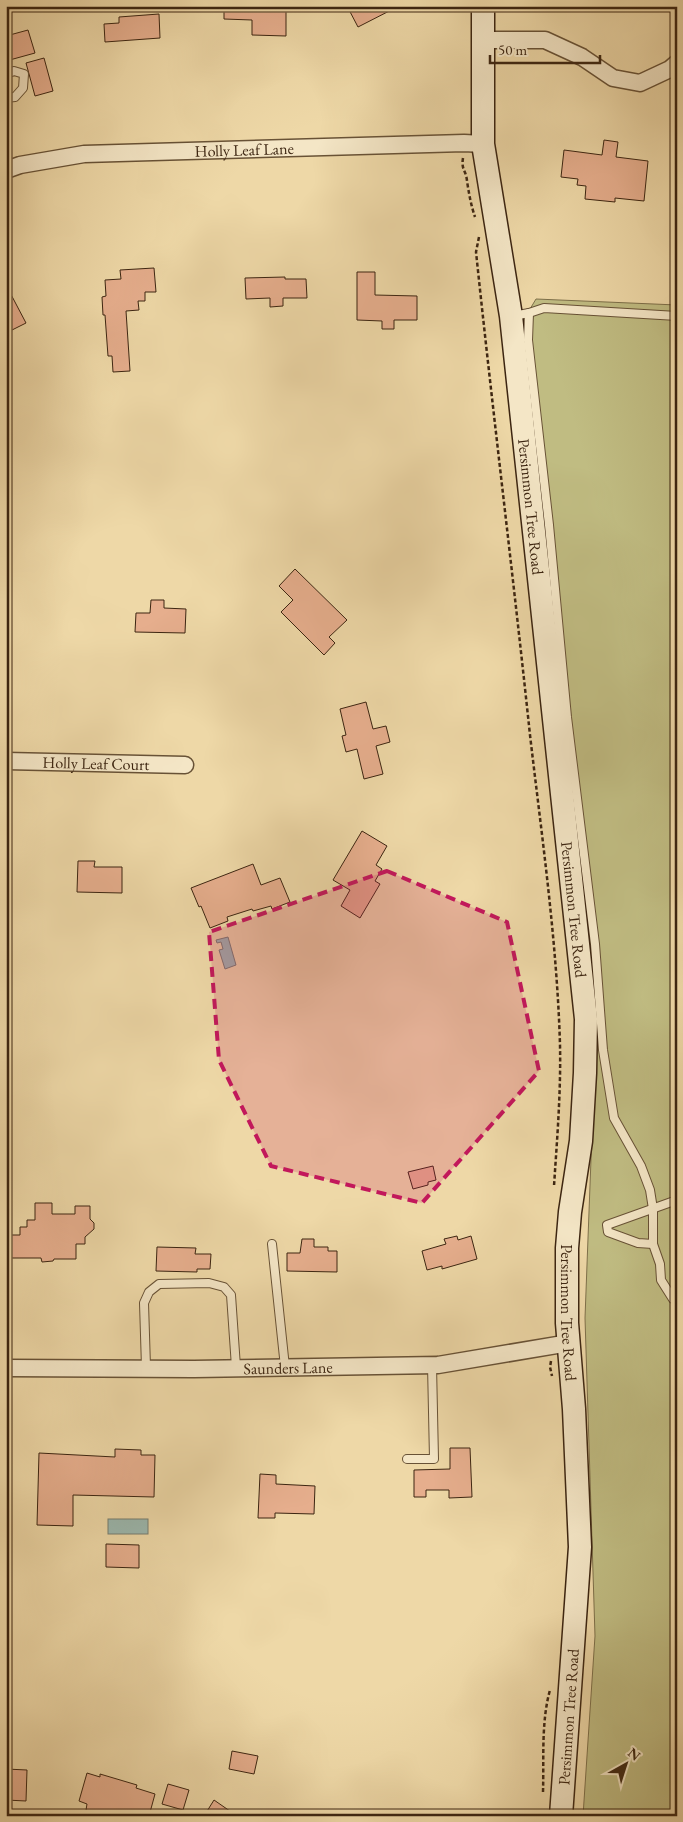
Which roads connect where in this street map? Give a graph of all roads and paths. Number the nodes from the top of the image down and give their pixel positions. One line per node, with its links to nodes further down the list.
1 (483, 6): 2 (main road, Persimmon Tree Road)
2 (483, 40): 3 (street); 6 (main road, Persimmon Tree Road)
3 (677, 63)
4 (6, 74): 5 (lane)
5 (6, 98)
6 (473, 144): 7 (street, Holly Leaf Lane); 8 (path); 10 (main road, Persimmon Tree Road)
7 (6, 170)
8 (477, 224)
9 (480, 233): 14 (path)
10 (520, 315): 11 (lane); 16 (lane); 20 (main road, Persimmon Tree Road)
11 (677, 316)
12 (6, 761): 13 (street, Holly Leaf Court)
13 (185, 765)
14 (554, 1191)
15 (677, 1200): 16 (lane)
16 (652, 1209): 18 (lane); 18 (lane)
17 (272, 1244): 24 (lane)
18 (653, 1244): 19 (lane)
19 (677, 1300)
20 (560, 1345): 21 (street, Saunders Lane); 26 (path); 30 (main road, Persimmon Tree Road)
21 (432, 1365): 24 (street, Saunders Lane); 27 (lane)
22 (146, 1367): 23 (street, Saunders Lane); 23 (lane); 25 (street, Saunders Lane)
23 (236, 1367): 24 (street, Saunders Lane)
24 (285, 1367)
25 (6, 1368)
26 (553, 1380)
27 (407, 1458)
28 (550, 1689): 29 (path)
29 (542, 1797)
30 (561, 1816)

